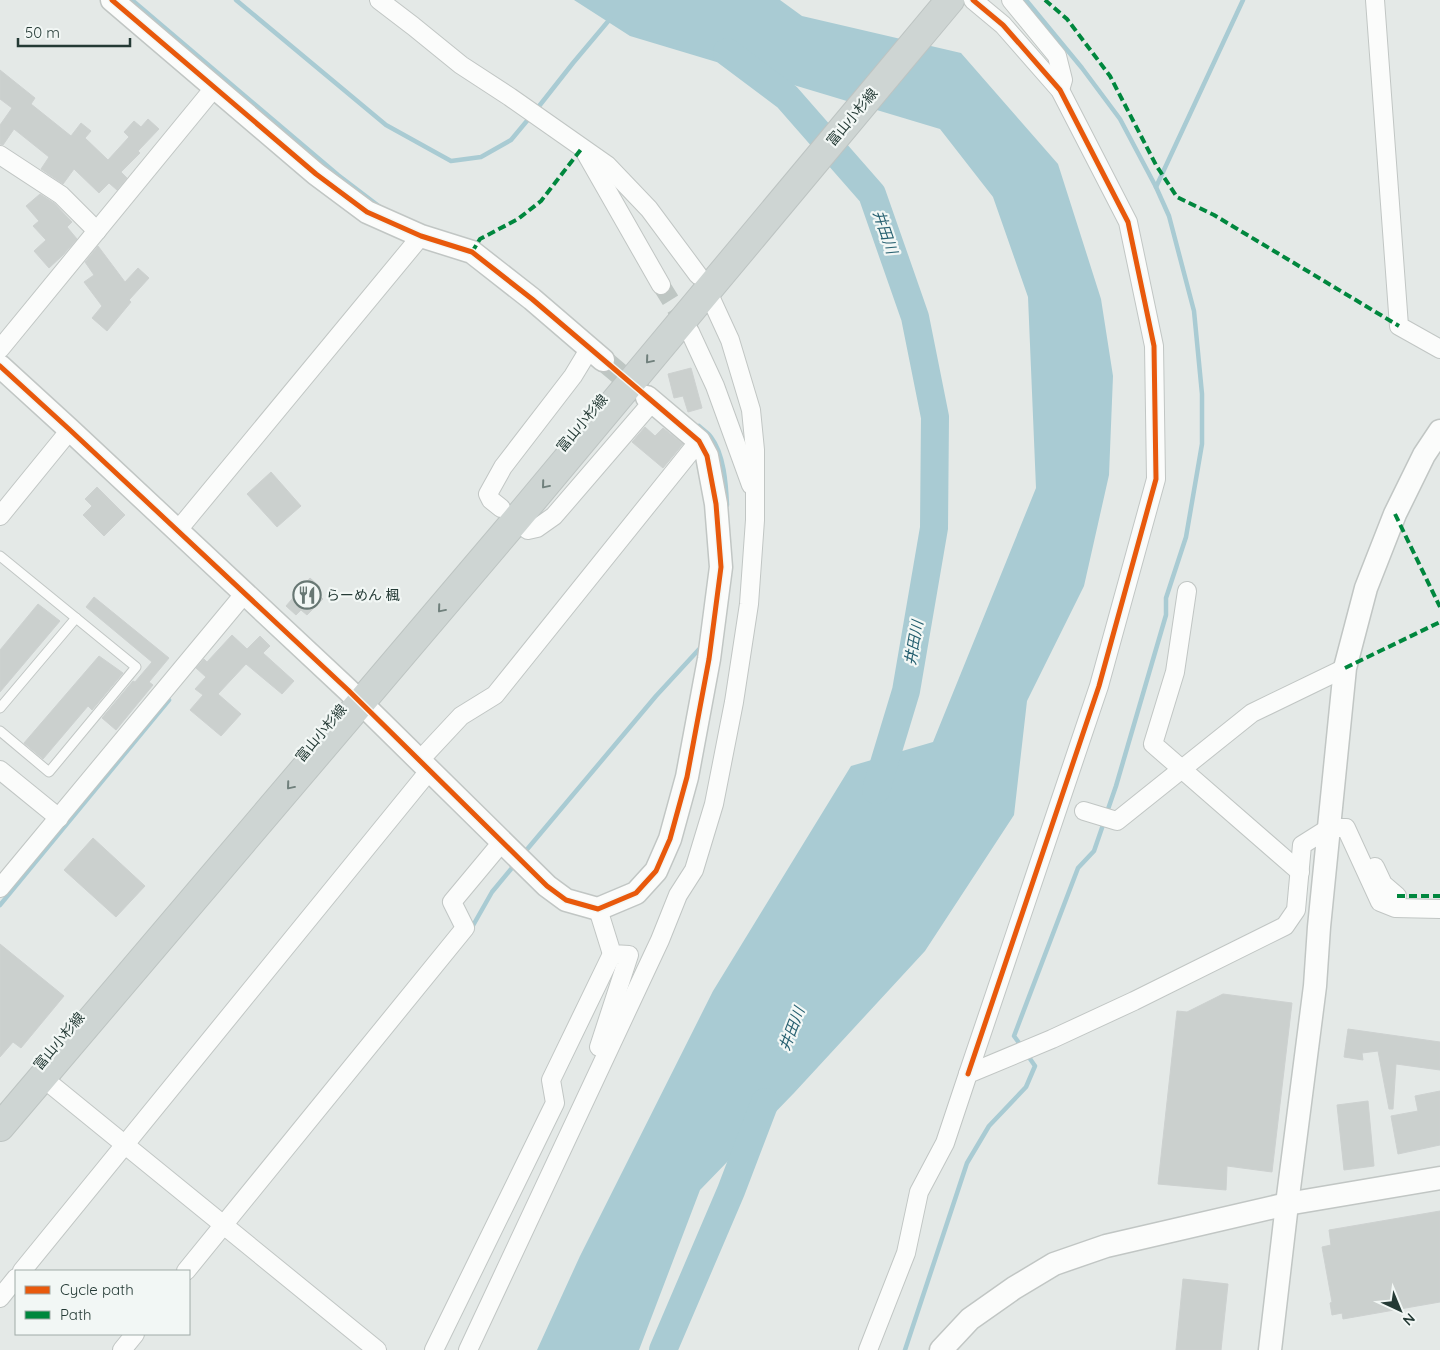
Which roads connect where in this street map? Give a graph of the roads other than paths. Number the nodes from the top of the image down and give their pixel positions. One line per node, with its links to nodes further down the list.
1 (112, 0): 8 (street)
2 (379, 0): 10 (street)
3 (928, 0): 14 (main road, 富山小杉線)
4 (950, 0): 14 (main road, 富山小杉線)
5 (973, 0): 9 (street)
6 (1011, 0): 9 (street)
7 (1375, 0): 18 (street)
8 (214, 88): 12 (street); 13 (street)
9 (1060, 90): 51 (street)
10 (582, 148): 14 (street); 15 (street)
11 (0, 155): 12 (street)
12 (97, 231): 17 (street)
13 (421, 236): 19 (street); 28 (street)
14 (706, 279): 25 (street); 26 (main road, 富山小杉線)
15 (661, 285)
16 (690, 332): 25 (street)
17 (0, 349)
18 (1440, 349)
19 (597, 354): 26 (street)
20 (0, 366): 22 (street)
21 (650, 399): 24 (street); 26 (street)
22 (70, 430): 27 (street); 28 (street)
23 (1440, 431): 33 (street)
24 (699, 441): 37 (street); 47 (street)
25 (755, 498): 50 (street)
26 (509, 514): 34 (main road, 富山小杉線)
27 (0, 516)
28 (178, 530): 31 (street)
29 (0, 556): 32 (lane)
30 (1187, 592): 38 (street)
31 (245, 593): 34 (street); 41 (street)
32 (76, 618): 35 (lane); 36 (lane)
33 (1345, 668): 38 (street); 42 (street)
34 (354, 696): 37 (street); 52 (main road, 富山小杉線, one-way to 52); 53 (main road, 富山小杉線)
35 (0, 708)
36 (0, 731)
37 (424, 766): 43 (street); 55 (street)
38 (1181, 769): 40 (street); 44 (street)
39 (0, 770): 41 (street)
40 (1084, 811)
41 (59, 818): 45 (street)
42 (1338, 828): 44 (street); 46 (street); 48 (street); 57 (street)
43 (502, 842): 47 (street); 58 (street)
44 (1300, 872): 51 (street)
45 (0, 888)
46 (1397, 896)
47 (598, 909): 49 (street)
48 (1440, 909)
49 (612, 954): 50 (street); 66 (street)
50 (598, 1072): 67 (street)
51 (968, 1074): 68 (street)
52 (43, 1078): 54 (main road, 富山小杉線); 55 (street)
53 (0, 1098)
54 (0, 1127)
55 (124, 1144): 58 (street); 59 (street)
56 (1440, 1178): 57 (street)
57 (1287, 1204): 69 (street); 70 (street)
58 (224, 1225): 60 (street); 65 (street)
59 (23, 1270)
60 (187, 1270)
61 (15, 1279): 62 (street)
62 (0, 1298)
63 (134, 1335): 64 (street)
64 (122, 1350)
65 (377, 1350)
66 (434, 1350)
67 (468, 1350)
68 (868, 1350)
69 (940, 1350)
70 (1270, 1350)

